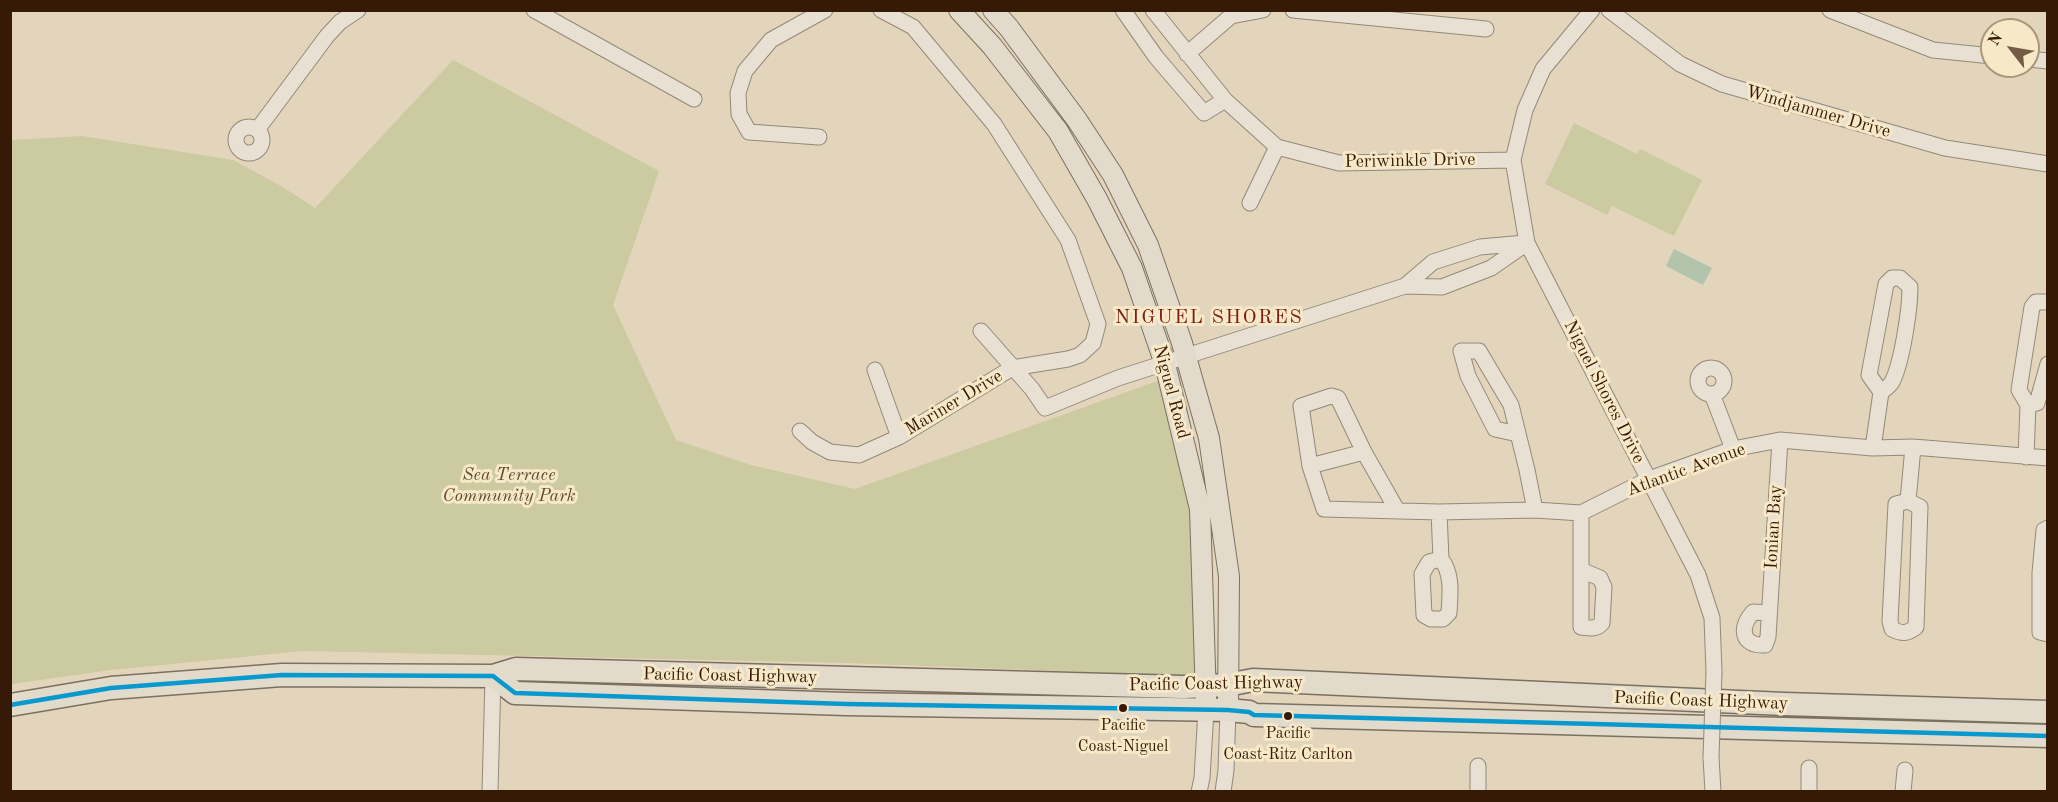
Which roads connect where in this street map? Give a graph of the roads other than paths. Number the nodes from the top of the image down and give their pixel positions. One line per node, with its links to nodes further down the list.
1 (358, 10): 20 (street)
2 (534, 10): 18 (street)
3 (825, 10): 14 (street)
4 (881, 10): 33 (street)
5 (958, 10): 31 (main road, Niguel Road)
6 (993, 10): 30 (main road, Niguel Road)
7 (1123, 10): 19 (street)
8 (1154, 10): 16 (street, Periwinkle Drive)
9 (1263, 10): 16 (street)
10 (1293, 10): 15 (street)
11 (1592, 10): 23 (street, Niguel Shores Drive)
12 (1609, 10): 24 (street, Windjammer Drive)
13 (1830, 10): 17 (street)
14 (796, 17): 21 (street)
15 (1486, 29)
16 (1187, 54): 19 (street, Periwinkle Drive)
17 (1980, 55)
18 (694, 99)
19 (1226, 100): 22 (street, Periwinkle Drive)
20 (257, 130)
21 (819, 137)
22 (1277, 147): 23 (street, Periwinkle Drive); 25 (street)
23 (1513, 160): 26 (street, Niguel Shores Drive)
24 (2048, 164)
25 (1250, 203)
26 (1527, 243): 27 (street, Mariner Drive); 27 (street, Mariner Drive); 49 (street, Niguel Shores Drive)
27 (1405, 286): 30 (street, Mariner Drive)
28 (2048, 302): 37 (street)
29 (981, 331): 33 (street)
30 (1186, 356): 31 (street, Mariner Drive); 61 (main road, Niguel Road)
31 (1165, 364): 33 (street, Mariner Drive); 61 (main road, Niguel Road)
32 (2048, 364): 37 (street)
33 (1012, 368): 40 (street, Mariner Drive)
34 (875, 370): 40 (street)
35 (1881, 392): 35 (street); 43 (street)
36 (1712, 394): 44 (street)
37 (2028, 405): 46 (street)
38 (800, 431): 40 (street, Mariner Drive)
39 (1518, 434): 39 (street); 52 (street)
40 (899, 436)
41 (1780, 440): 43 (street, Atlantic Avenue); 44 (street, Atlantic Avenue); 58 (street, Ionian Bay)
42 (1913, 447): 43 (street, Atlantic Avenue); 46 (street, Atlantic Avenue); 50 (street)
43 (1873, 448)
44 (1733, 449): 49 (street, Atlantic Avenue)
45 (1364, 452): 48 (street); 48 (street); 51 (street)
46 (2025, 457): 47 (street, Atlantic Avenue)
47 (2048, 458)
48 (1310, 466): 51 (street)
49 (1649, 479): 54 (street, Atlantic Avenue); 73 (street, Niguel Shores Drive, bridge)
50 (1908, 501): 50 (street)
51 (1396, 510): 53 (street)
52 (1534, 510): 53 (street); 54 (street)
53 (1439, 512): 56 (street)
54 (1581, 513): 57 (street)
55 (2048, 528): 59 (street)
56 (1441, 559)
57 (1581, 570)
58 (1769, 613)
59 (2048, 634)
60 (493, 676): 61 (highway, Pacific Coast Highway); 62 (highway, Pacific Coast Highway); 63 (highway, Pacific Coast Highway); 69 (street)
61 (1217, 686): 63 (main road); 64 (highway, Pacific Coast Highway)
62 (10, 705)
63 (1217, 710): 65 (highway, Pacific Coast Highway); 70 (street); 71 (street)
64 (2048, 712)
65 (2048, 736)
66 (1478, 766): 72 (street)
67 (1809, 768): 74 (street)
68 (1905, 770): 75 (street)
69 (490, 792)
70 (1199, 792)
71 (1223, 792)
72 (1478, 792)
73 (1713, 792)
74 (1809, 792)
75 (1903, 792)

